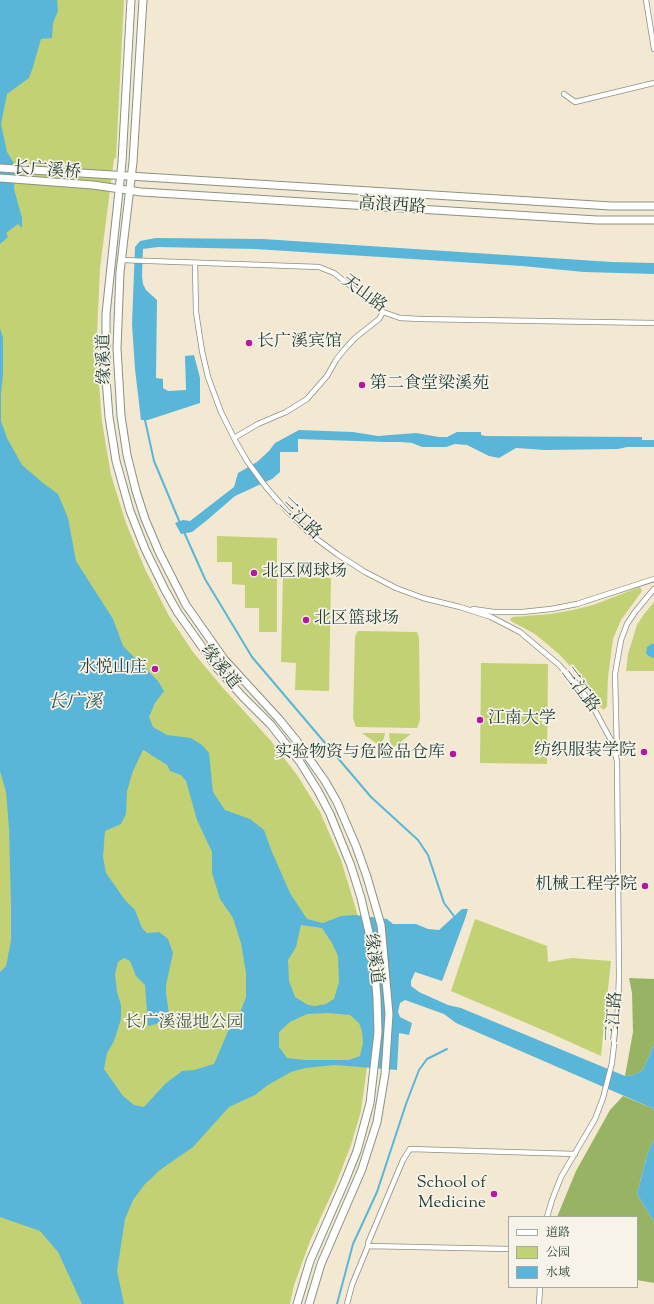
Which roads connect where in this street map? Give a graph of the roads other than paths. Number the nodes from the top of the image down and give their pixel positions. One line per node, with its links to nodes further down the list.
1 (131, 0): 8 (main road, 缘溪道)
2 (143, 0): 9 (main road, 缘溪道)
3 (646, 0): 4 (street)
4 (654, 49)
5 (654, 83): 6 (street)
6 (564, 94)
7 (0, 168): 8 (main road, 长广溪桥)
8 (120, 175): 9 (main road, 高浪西路); 11 (main road, 缘溪道)
9 (132, 176): 12 (main road, 缘溪道); 13 (main road, 高浪西路)
10 (0, 178): 11 (main road, 长广溪桥)
11 (119, 190): 12 (main road, 高浪西路); 29 (main road, 缘溪道)
12 (130, 191): 14 (main road, 高浪西路); 15 (main road, 缘溪道)
13 (654, 206)
14 (654, 220)
15 (125, 260): 16 (street, 天山路); 30 (main road, 缘溪道)
16 (195, 263): 17 (street, 天山路); 19 (street)
17 (383, 312): 18 (street, 天山路); 19 (street)
18 (654, 323)
19 (234, 438): 22 (street, 三江路)
20 (654, 578): 22 (street)
21 (654, 590): 23 (street)
22 (460, 607): 23 (street, 三江路)
23 (617, 761): 24 (street, 三江路)
24 (575, 1154): 25 (street); 26 (street)
25 (547, 1216)
26 (368, 1246): 27 (street); 31 (street)
27 (508, 1250)
28 (540, 1288): 32 (street)
29 (297, 1304)
30 (309, 1304)
31 (347, 1304)
32 (539, 1304)

